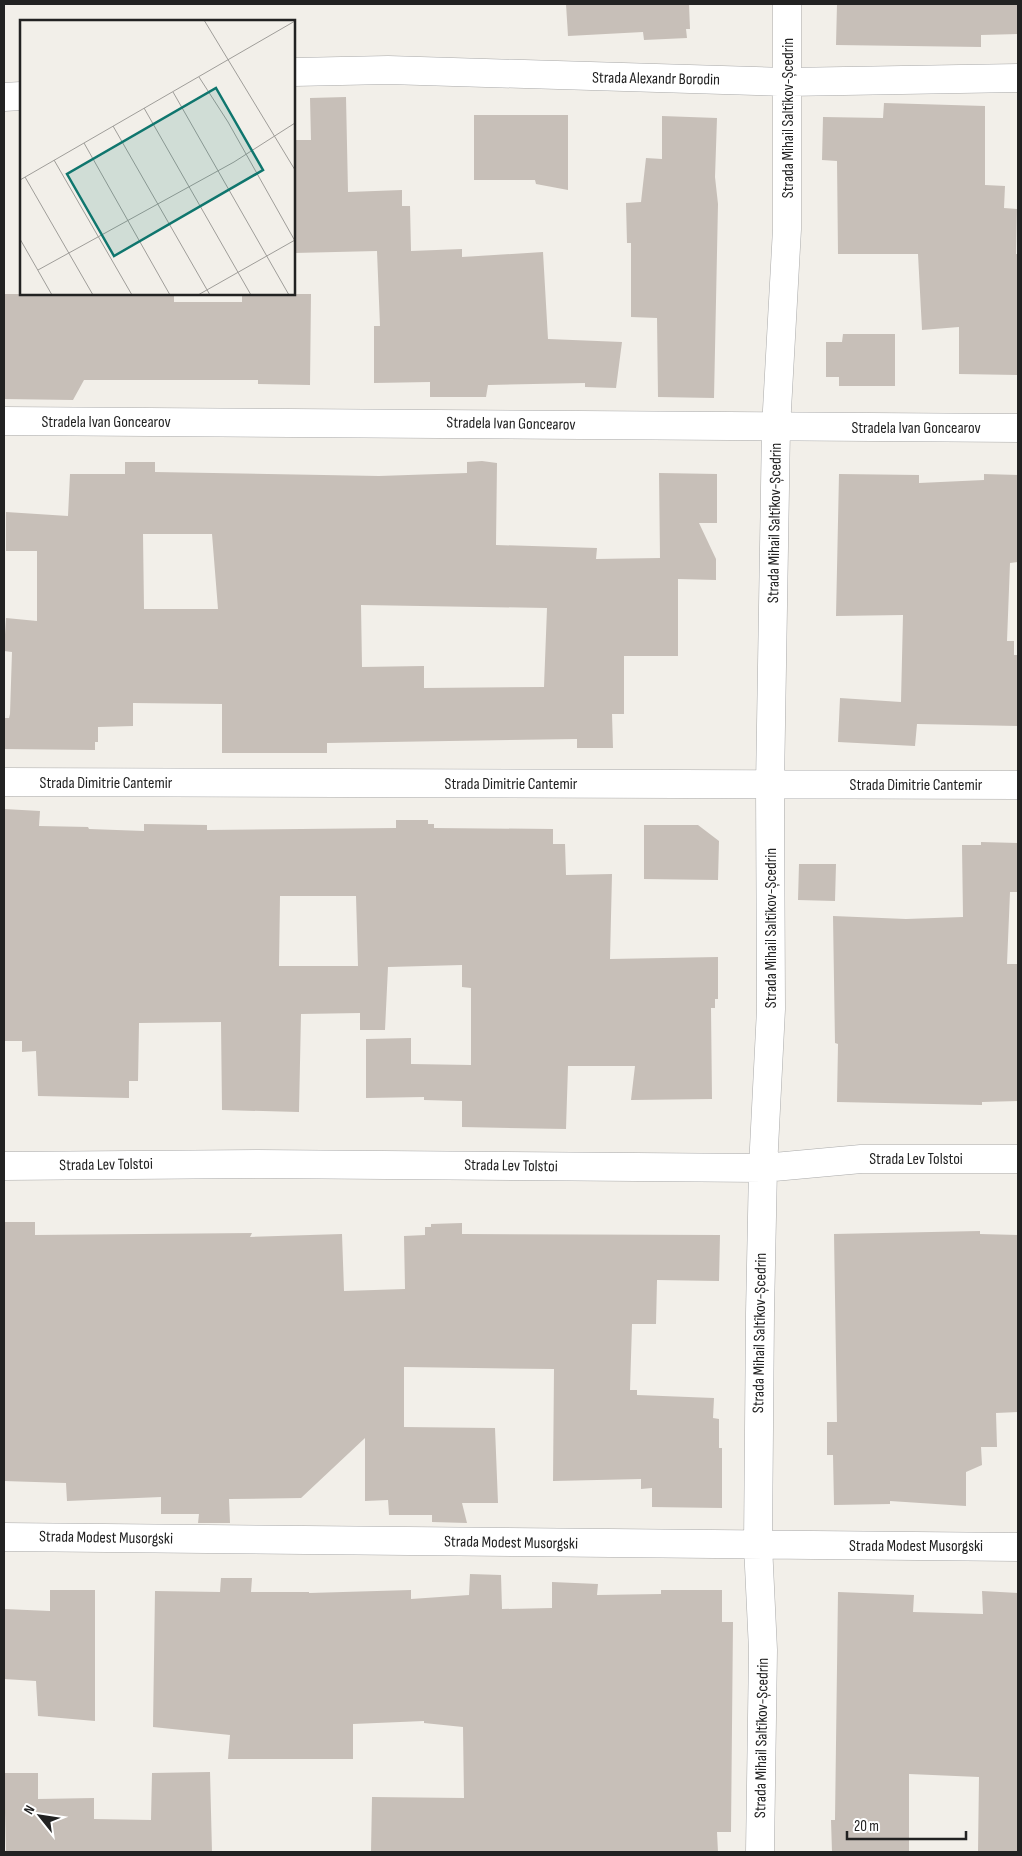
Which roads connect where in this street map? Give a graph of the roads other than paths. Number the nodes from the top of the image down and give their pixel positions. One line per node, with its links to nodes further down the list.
1 (787, 4): 4 (street, Strada Mihail Saltîkov-Șcedrin)
2 (295, 72): 4 (street, Strada Alexandr Borodin)
3 (1018, 78): 4 (street, Strada Alexandr Borodin)
4 (787, 82): 8 (street, Strada Mihail Saltîkov-Șcedrin)
5 (20, 96): 6 (street)
6 (4, 97)
7 (4, 421): 8 (street, Stradela Ivan Goncearov)
8 (776, 428): 9 (street, Stradela Ivan Goncearov); 11 (street, Strada Mihail Saltîkov-Șcedrin)
9 (1018, 428)
10 (4, 782): 11 (street, Strada Dimitrie Cantemir)
11 (770, 785): 12 (street, Strada Dimitrie Cantemir); 15 (street, Strada Mihail Saltîkov-Șcedrin)
12 (1018, 785)
13 (1018, 1159): 15 (street, Strada Lev Tolstoi)
14 (4, 1166): 15 (street, Strada Lev Tolstoi)
15 (763, 1168): 17 (street, Strada Mihail Saltîkov-Șcedrin)
16 (4, 1537): 17 (street, Strada Modest Musorgski)
17 (758, 1545): 18 (street, Strada Modest Musorgski); 19 (street, Strada Mihail Saltîkov-Șcedrin)
18 (1018, 1547)
19 (760, 1852)

